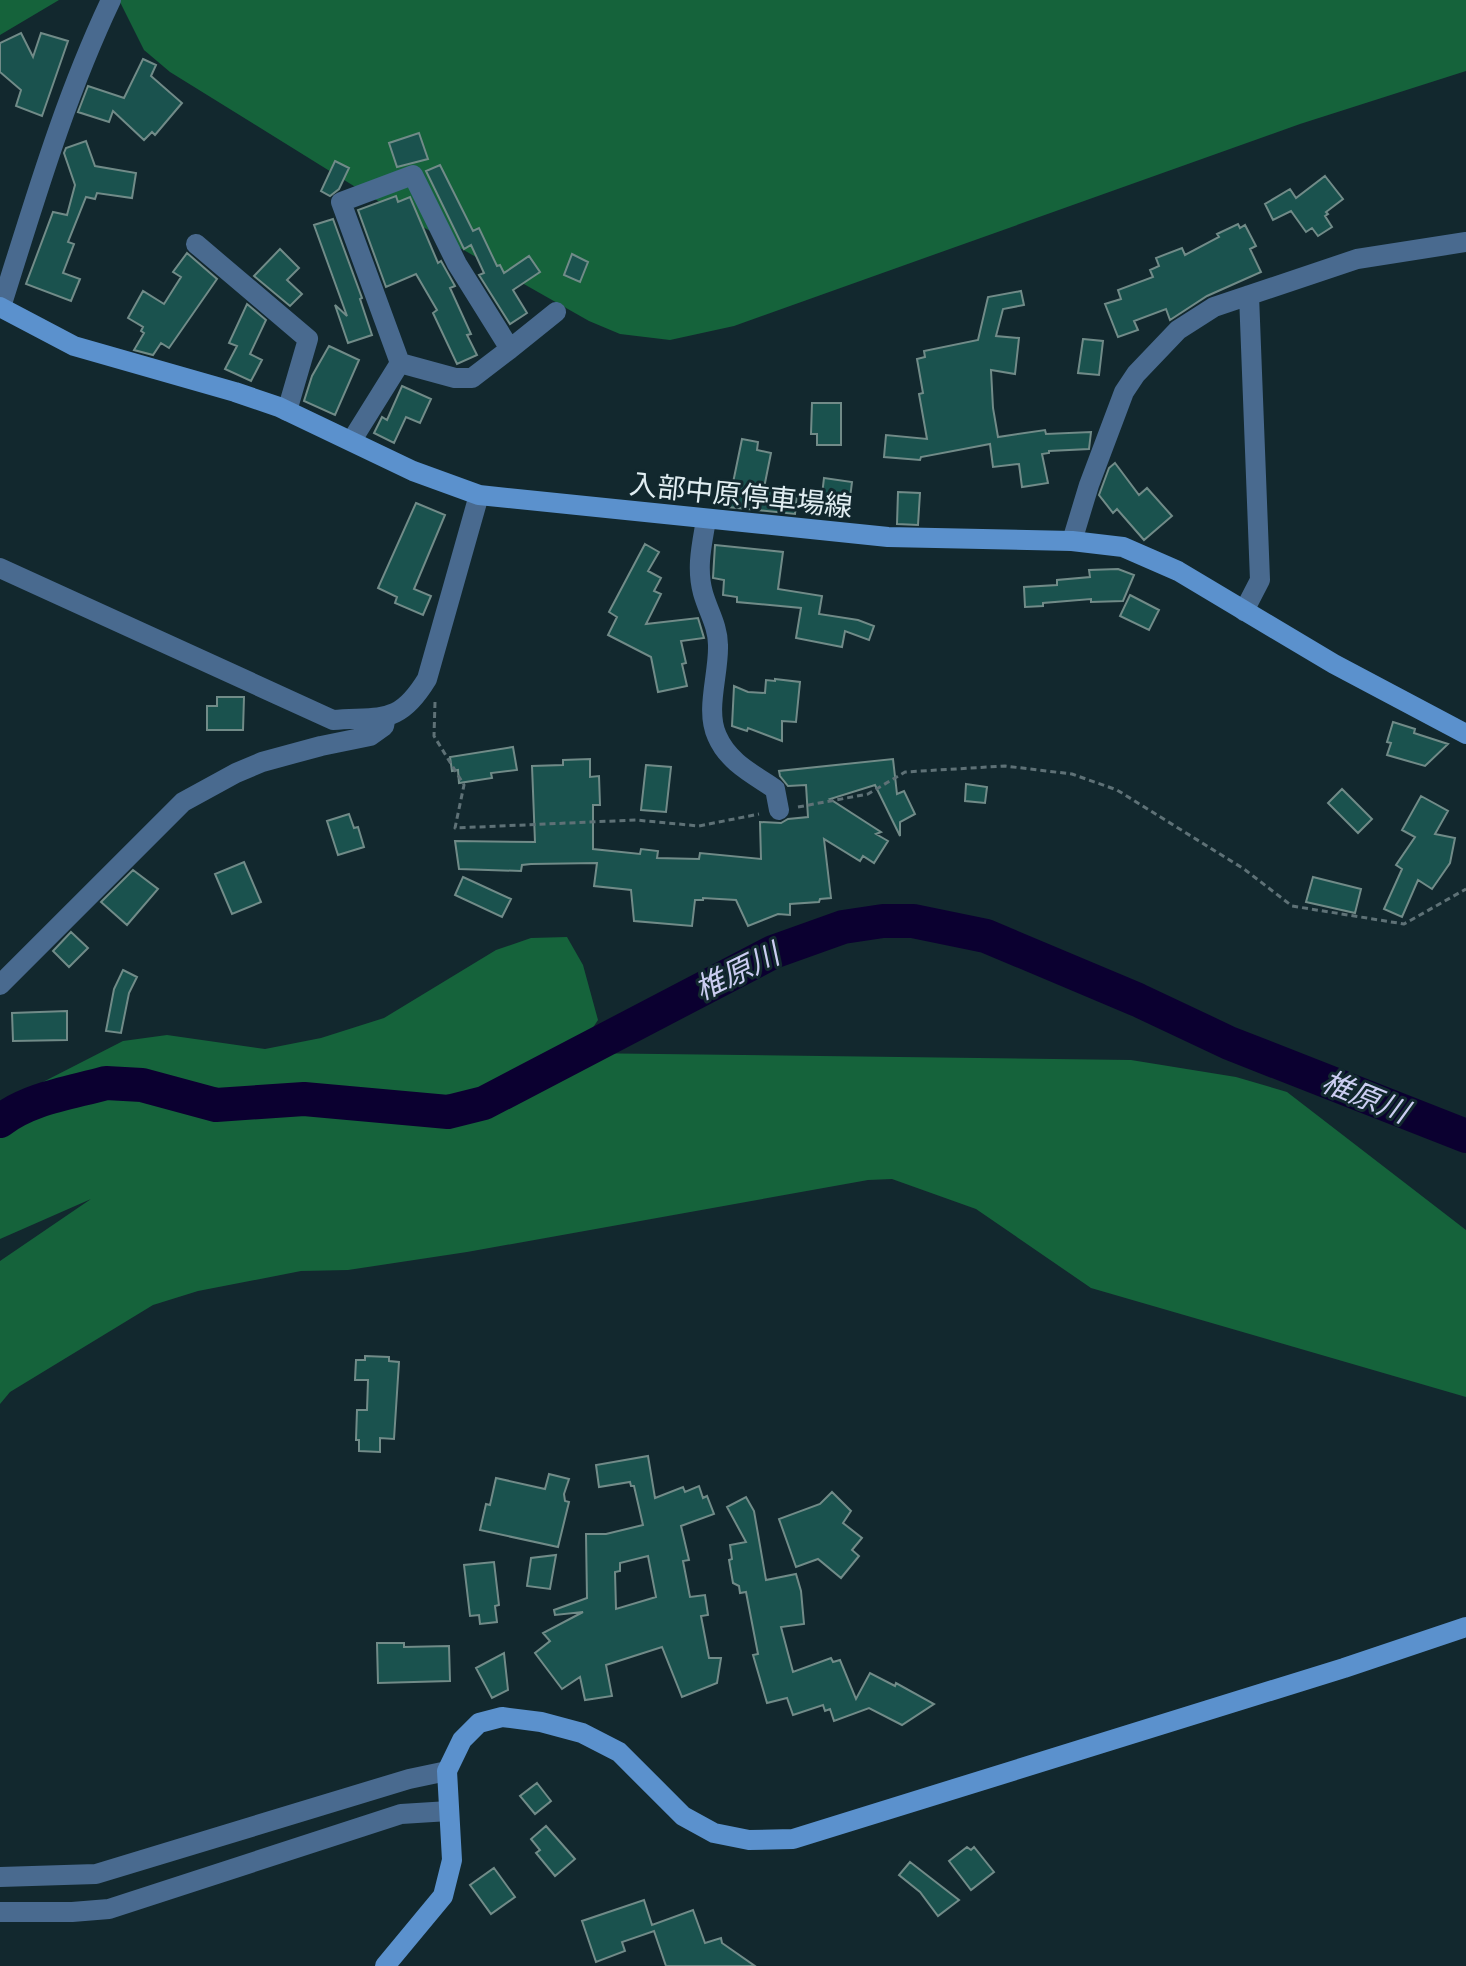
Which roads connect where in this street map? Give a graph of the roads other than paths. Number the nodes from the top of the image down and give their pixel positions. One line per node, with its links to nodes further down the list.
1 (111, 0): 5 (street)
2 (1466, 242): 4 (street)
3 (196, 244): 9 (street)
4 (1249, 295): 13 (street); 15 (street)
5 (1, 307): 9 (main road, 入部中原停車場線)
6 (556, 312): 7 (street)
7 (510, 349): 8 (street); 8 (street)
8 (400, 363): 10 (street)
9 (287, 411): 10 (main road, 入部中原停車場線)
10 (352, 440): 11 (main road, 入部中原停車場線)
11 (479, 495): 12 (main road, 入部中原停車場線); 16 (street)
12 (706, 520): 13 (main road, 入部中原停車場線); 18 (street)
13 (1072, 541): 15 (main road, 入部中原停車場線)
14 (0, 568): 16 (street)
15 (1244, 611): 17 (main road, 入部中原停車場線)
16 (386, 716): 19 (street)
17 (1466, 734)
18 (779, 810)
19 (0, 985)
20 (1466, 1627): 21 (main road)
21 (447, 1771): 22 (main road); 23 (street)
22 (449, 1811): 24 (street); 25 (main road)
23 (0, 1877)
24 (0, 1912)
25 (385, 1966)

